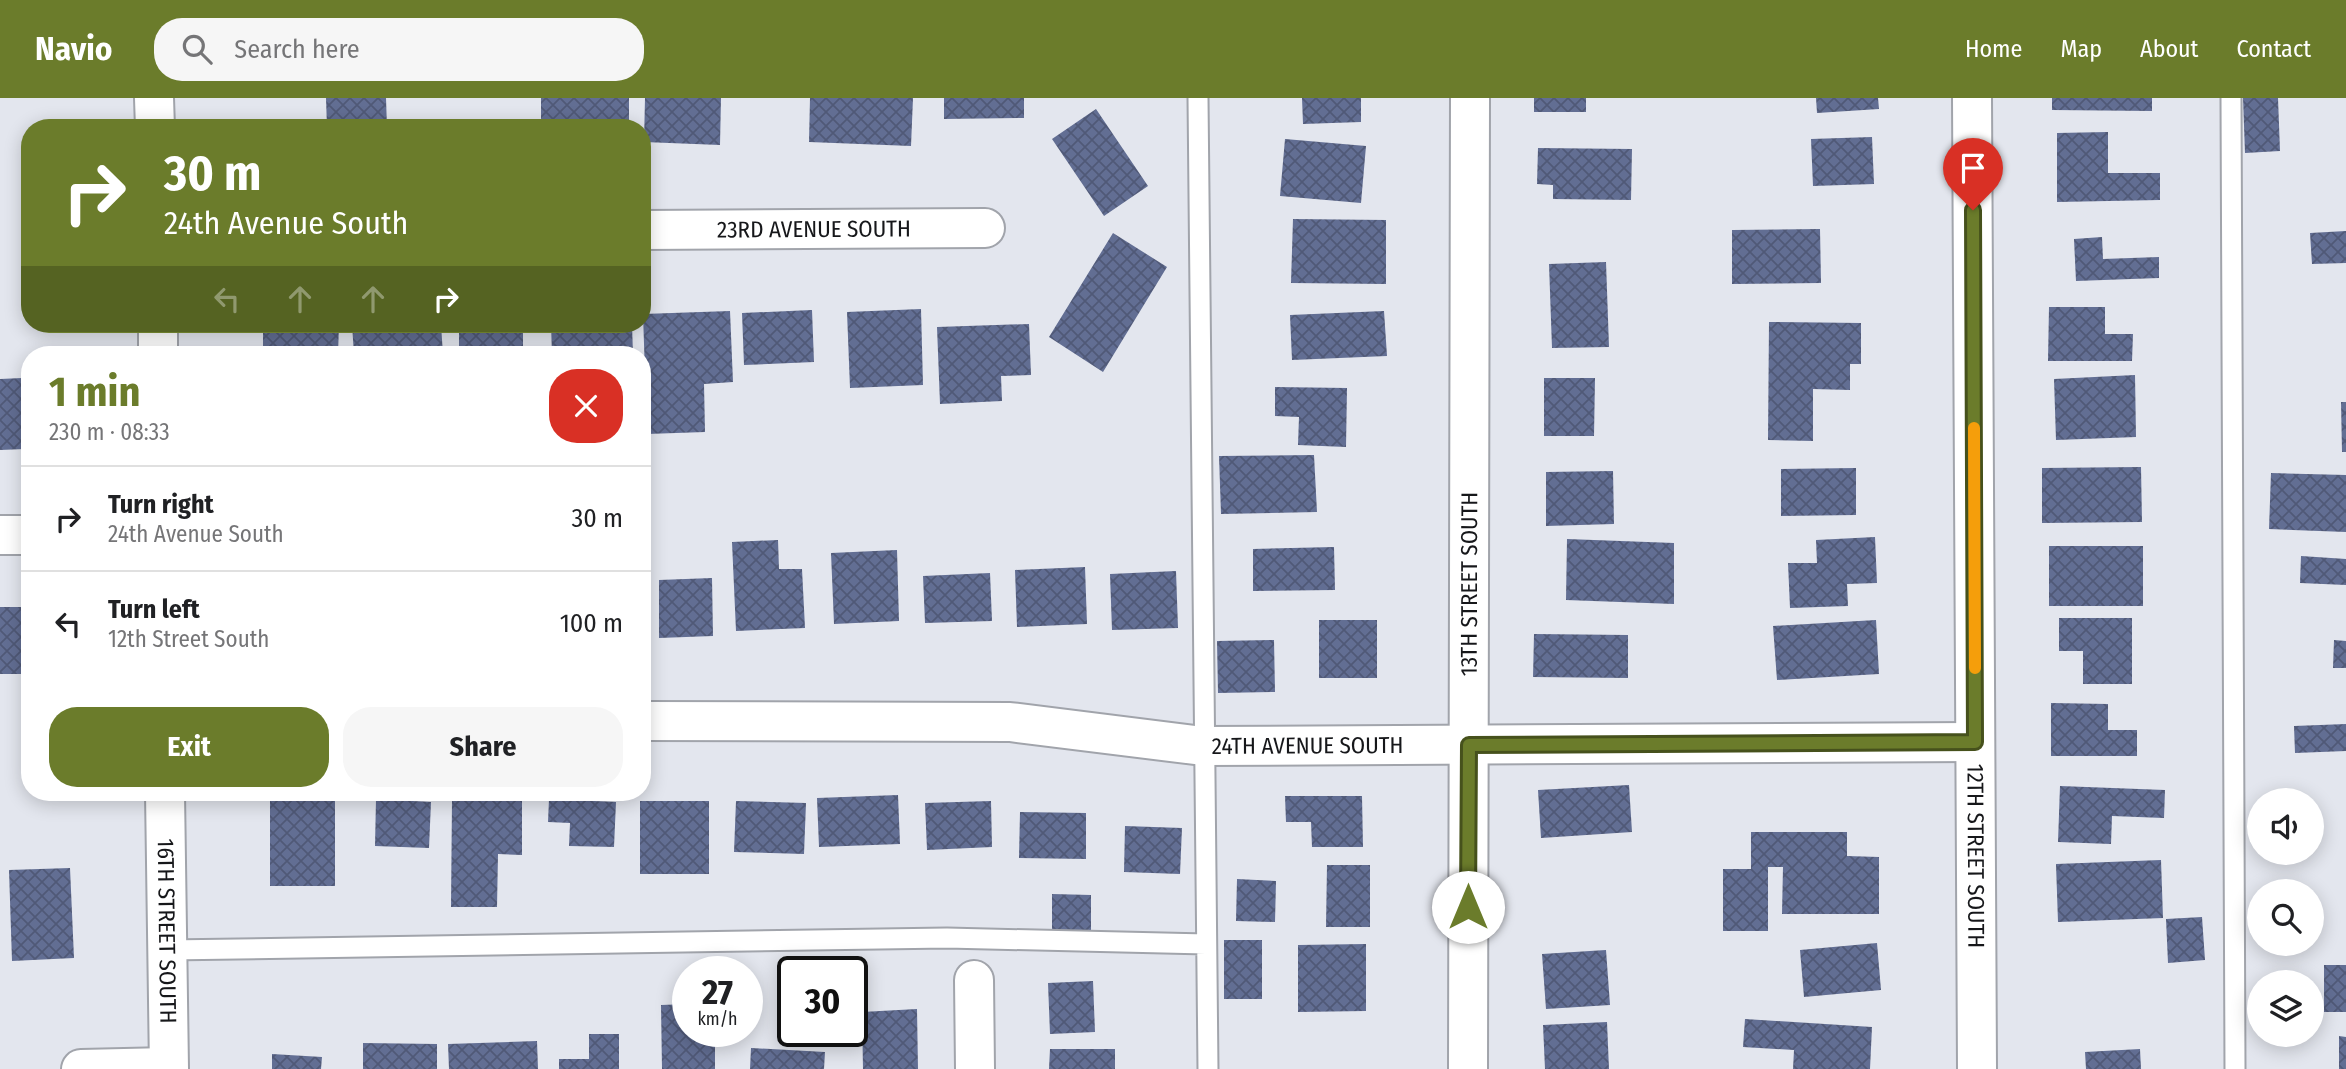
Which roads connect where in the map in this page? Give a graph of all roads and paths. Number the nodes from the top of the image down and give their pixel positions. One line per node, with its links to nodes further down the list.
1 (154, 98): 6 (street)
2 (1198, 98): 14 (lane)
3 (1470, 98): 13 (street, 13TH STREET SOUTH)
4 (1972, 98): 12 (street, 12TH STREET SOUTH)
5 (2231, 98): 25 (lane)
6 (155, 119)
7 (985, 228): 8 (street, 23RD AVENUE SOUTH)
8 (651, 230)
9 (0, 535): 10 (street)
10 (21, 536)
11 (651, 721): 14 (street, 24TH AVENUE SOUTH)
12 (1975, 742): 13 (street, 24TH AVENUE SOUTH); 24 (street, 12TH STREET SOUTH)
13 (1469, 745): 14 (street, 24TH AVENUE SOUTH); 23 (street, 13TH STREET SOUTH)
14 (1203, 746): 16 (lane)
15 (165, 801): 17 (street, 16TH STREET SOUTH)
16 (1206, 944): 17 (lane); 22 (lane)
17 (167, 950): 19 (street, 16TH STREET SOUTH)
18 (974, 980): 21 (street)
19 (169, 1068): 20 (street)
20 (81, 1069)
21 (975, 1069)
22 (1208, 1069)
23 (1468, 1069)
24 (1977, 1069)
25 (2235, 1069)

